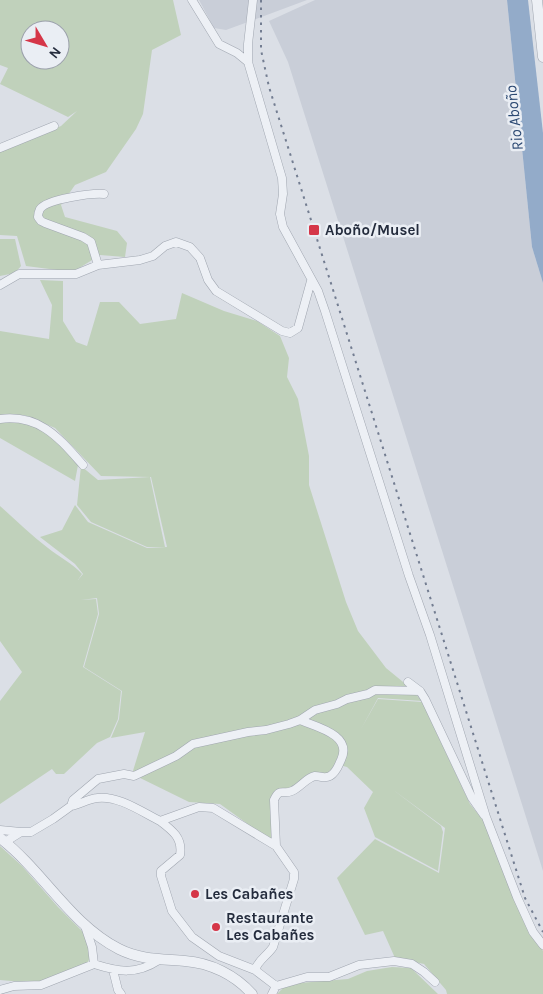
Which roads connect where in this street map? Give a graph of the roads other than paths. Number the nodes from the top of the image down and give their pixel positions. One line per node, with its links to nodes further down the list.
1 (192, 0): 5 (street)
2 (253, 0): 5 (street)
3 (537, 0): 4 (street)
4 (543, 57)
5 (248, 62): 10 (street)
6 (54, 126): 7 (street)
7 (0, 148)
8 (104, 194): 9 (street)
9 (98, 265): 10 (street); 11 (street)
10 (311, 281): 18 (street)
11 (0, 285)
12 (0, 419): 13 (street)
13 (83, 465)
14 (408, 682): 15 (street)
15 (420, 692): 16 (street); 18 (street)
16 (300, 720): 17 (street); 23 (street)
17 (71, 806): 19 (street); 21 (street)
18 (486, 817): 25 (street)
19 (160, 821): 23 (street); 29 (street)
20 (0, 830): 21 (street)
21 (21, 832): 22 (street)
22 (2, 840): 24 (street)
23 (276, 846): 29 (street)
24 (85, 926): 26 (street); 27 (street)
25 (543, 945)
26 (159, 960): 28 (street); 34 (street)
27 (94, 964): 28 (street); 32 (street)
28 (113, 970): 33 (street)
29 (255, 970): 31 (street)
30 (435, 982): 31 (street)
31 (276, 986): 35 (street)
32 (0, 990)
33 (121, 994)
34 (252, 994)
35 (272, 994)

